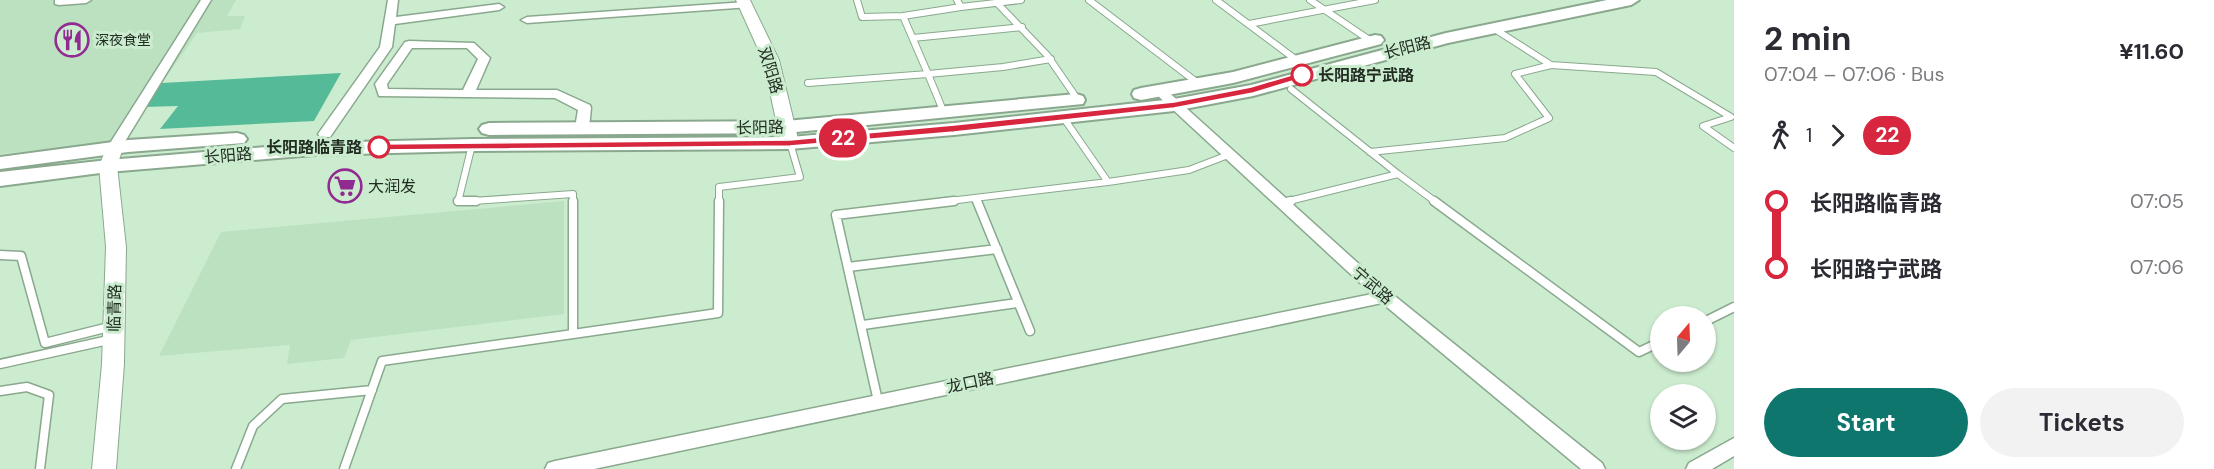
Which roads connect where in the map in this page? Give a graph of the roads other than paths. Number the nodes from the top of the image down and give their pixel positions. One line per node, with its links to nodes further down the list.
1 (62, 0): 2 (street)
2 (86, 0)
3 (206, 0): 47 (street)
4 (393, 0): 21 (street)
5 (857, 0): 19 (lane)
6 (957, 0): 17 (lane)
7 (1021, 0): 15 (lane)
8 (1089, 0): 32 (lane)
9 (1218, 0): 22 (lane)
10 (1310, 0): 18 (lane)
11 (1375, 0): 18 (lane)
12 (1582, 0): 26 (main road, 长阳路)
13 (1632, 0): 24 (main road, 长阳路)
14 (744, 3): 20 (street); 42 (street, 双阳路)
15 (998, 4): 17 (lane); 23 (lane)
16 (499, 7): 21 (street)
17 (961, 7): 19 (lane)
18 (1324, 9): 22 (lane); 26 (lane)
19 (903, 16): 25 (lane)
20 (527, 20)
21 (390, 21): 41 (street)
22 (1249, 24): 28 (lane)
23 (1022, 27): 25 (lane); 27 (lane)
24 (1493, 28): 29 (lane); 37 (main road, 长阳路)
25 (913, 38): 30 (lane)
26 (1371, 41): 28 (main road, 长阳路)
27 (1051, 59): 30 (lane); 36 (lane)
28 (1295, 60): 32 (main road, 长阳路)
29 (1551, 64): 44 (lane); 45 (lane)
30 (928, 74): 31 (lane); 38 (lane)
31 (808, 83)
32 (1201, 85): 34 (main road, 长阳路)
33 (1291, 89): 45 (lane)
34 (1160, 91): 36 (main road, 长阳路); 37 (street, 宁武路)
35 (468, 93): 35 (street); 40 (street)
36 (1078, 100): 38 (main road, 长阳路)
37 (1174, 105): 39 (main road, 长阳路); 46 (street, 宁武路)
38 (944, 113): 42 (main road, 长阳路)
39 (1063, 117): 42 (main road, 长阳路); 51 (lane)
40 (582, 128): 41 (main road, 长阳路); 42 (main road, 长阳路)
41 (325, 134): 47 (main road, 长阳路)
42 (788, 135): 43 (main road, 长阳路); 64 (lane)
43 (472, 145): 47 (main road, 长阳路); 64 (lane)
44 (1734, 148)
45 (1370, 152): 49 (lane)
46 (1228, 155): 51 (lane); 53 (street, 宁武路)
47 (111, 157): 48 (main road, 长阳路); 50 (main road, 长阳路); 63 (street, 临青路)
48 (0, 162)
49 (1398, 174): 53 (lane); 65 (lane)
50 (0, 179)
51 (1108, 182): 52 (lane)
52 (976, 199): 54 (lane); 56 (lane)
53 (1282, 203): 57 (street, 宁武路)
54 (997, 249): 56 (lane); 58 (lane)
55 (0, 255): 63 (lane)
56 (848, 267): 61 (lane)
57 (1385, 297): 69 (street, 龙口路); 76 (street, 宁武路)
58 (1017, 303): 61 (lane); 62 (lane)
59 (1734, 307): 60 (lane)
60 (1716, 316)
61 (863, 325): 69 (lane)
62 (1030, 331)
63 (114, 332): 66 (lane); 72 (street, 临青路)
64 (573, 334): 67 (lane)
65 (1650, 347)
66 (0, 364)
67 (372, 390): 73 (lane); 74 (lane)
68 (0, 391): 71 (lane)
69 (878, 401): 75 (street, 龙口路)
70 (1734, 446): 77 (street)
71 (40, 469)
72 (104, 469)
73 (236, 469)
74 (344, 469)
75 (555, 469)
76 (1595, 469)
77 (1696, 469)

